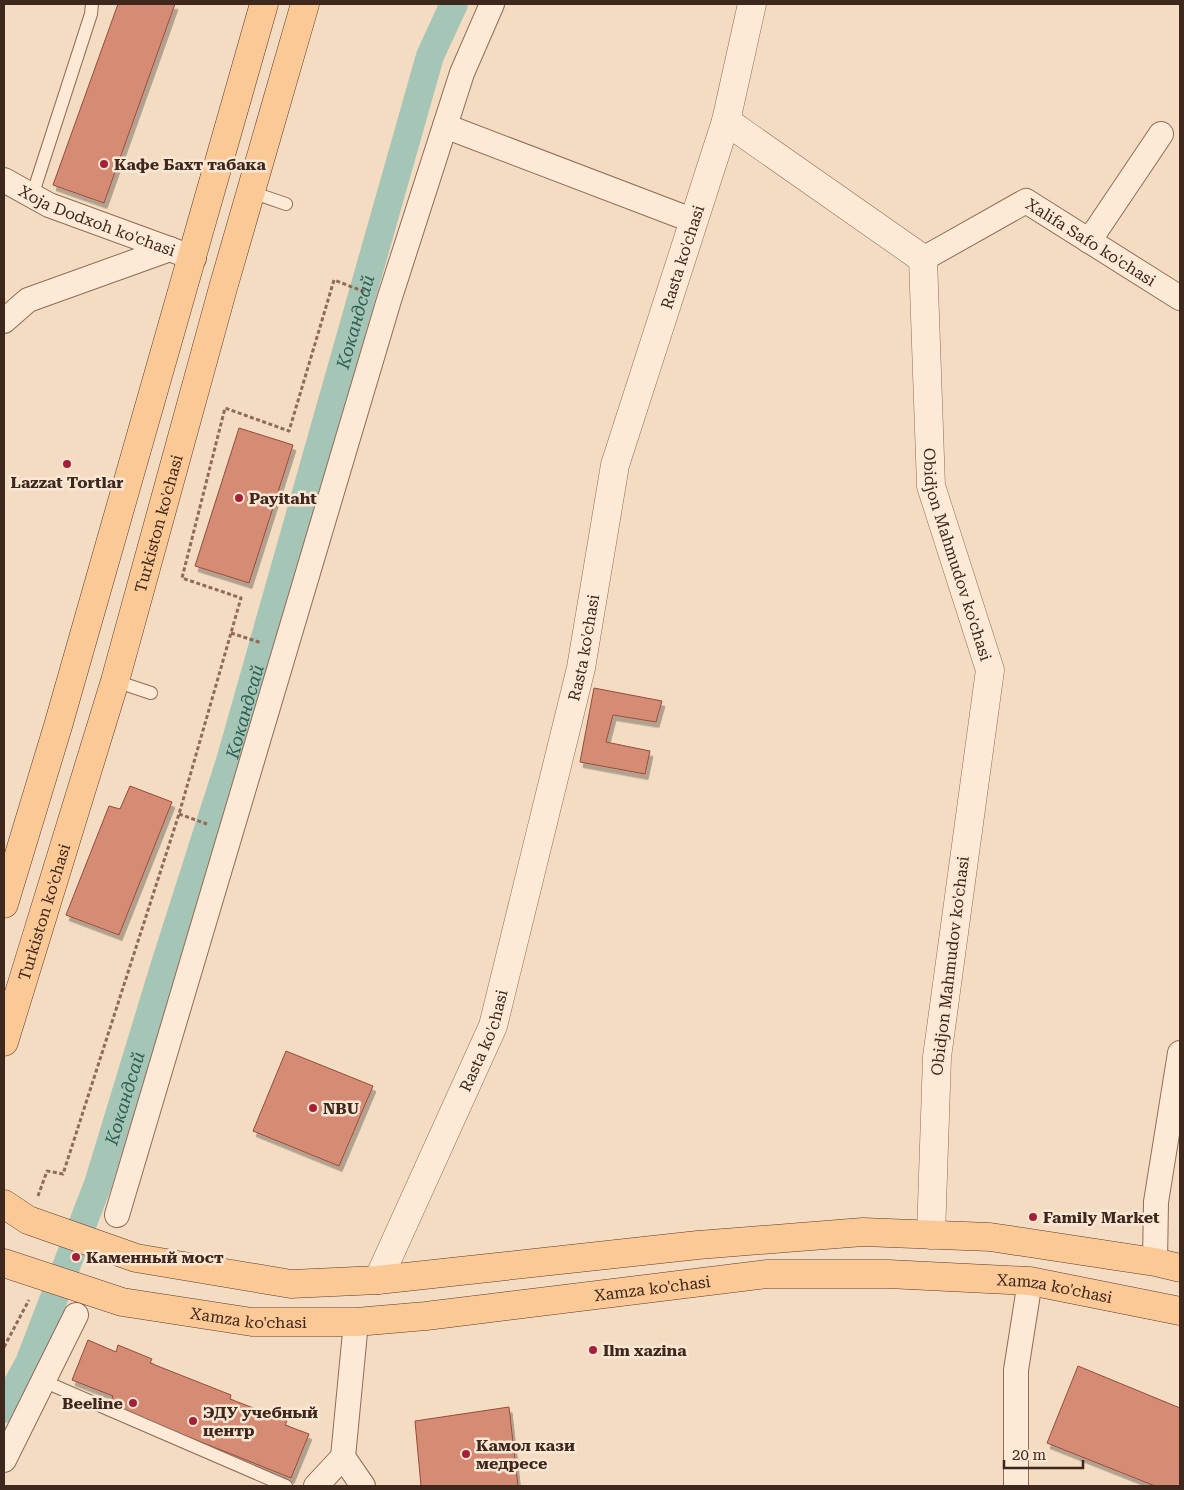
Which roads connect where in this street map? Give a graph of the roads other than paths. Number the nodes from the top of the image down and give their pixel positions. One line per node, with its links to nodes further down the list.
1 (92, 4): 11 (lane)
2 (264, 4): 15 (main road)
3 (305, 4): 10 (main road, Turkiston ko'chasi)
4 (492, 4): 7 (street)
5 (752, 4): 6 (street, Rasta ko'chasi)
6 (726, 122): 13 (street, Rasta ko'chasi); 16 (street)
7 (445, 126): 13 (street); 25 (street)
8 (1161, 134): 14 (street)
9 (4, 180): 11 (street, Xoja Dodxoh ko'chasi)
10 (251, 192): 12 (lane); 19 (main road, Turkiston ko'chasi)
11 (32, 196): 15 (street, Xoja Dodxoh ko'chasi)
12 (286, 204)
13 (694, 221): 29 (street, Rasta ko'chasi)
14 (1090, 241): 16 (street, Xalifa Safo ko'chasi); 17 (street, Xalifa Safo ko'chasi)
15 (182, 253): 18 (street); 21 (main road)
16 (923, 258): 26 (street, Obidjon Mahmudov ko'chasi)
17 (1180, 298)
18 (4, 321)
19 (115, 680): 20 (lane); 22 (main road, Turkiston ko'chasi)
20 (151, 693)
21 (4, 904)
22 (4, 1042)
23 (1180, 1053): 28 (street)
24 (4, 1204): 29 (main road)
25 (117, 1215)
26 (931, 1235): 28 (main road); 29 (main road)
27 (8, 1264): 33 (main road, Xamza ko'chasi)
28 (1168, 1265)
29 (378, 1280)
30 (1030, 1281): 31 (main road, Xamza ko'chasi); 33 (main road, Xamza ko'chasi); 40 (street)
31 (1180, 1311)
32 (76, 1315): 34 (street)
33 (356, 1322): 35 (street)
34 (43, 1381): 36 (street); 37 (lane)
35 (343, 1457): 38 (street); 39 (street)
36 (4, 1460)
37 (286, 1486)
38 (316, 1486)
39 (363, 1486)
40 (1016, 1486)

